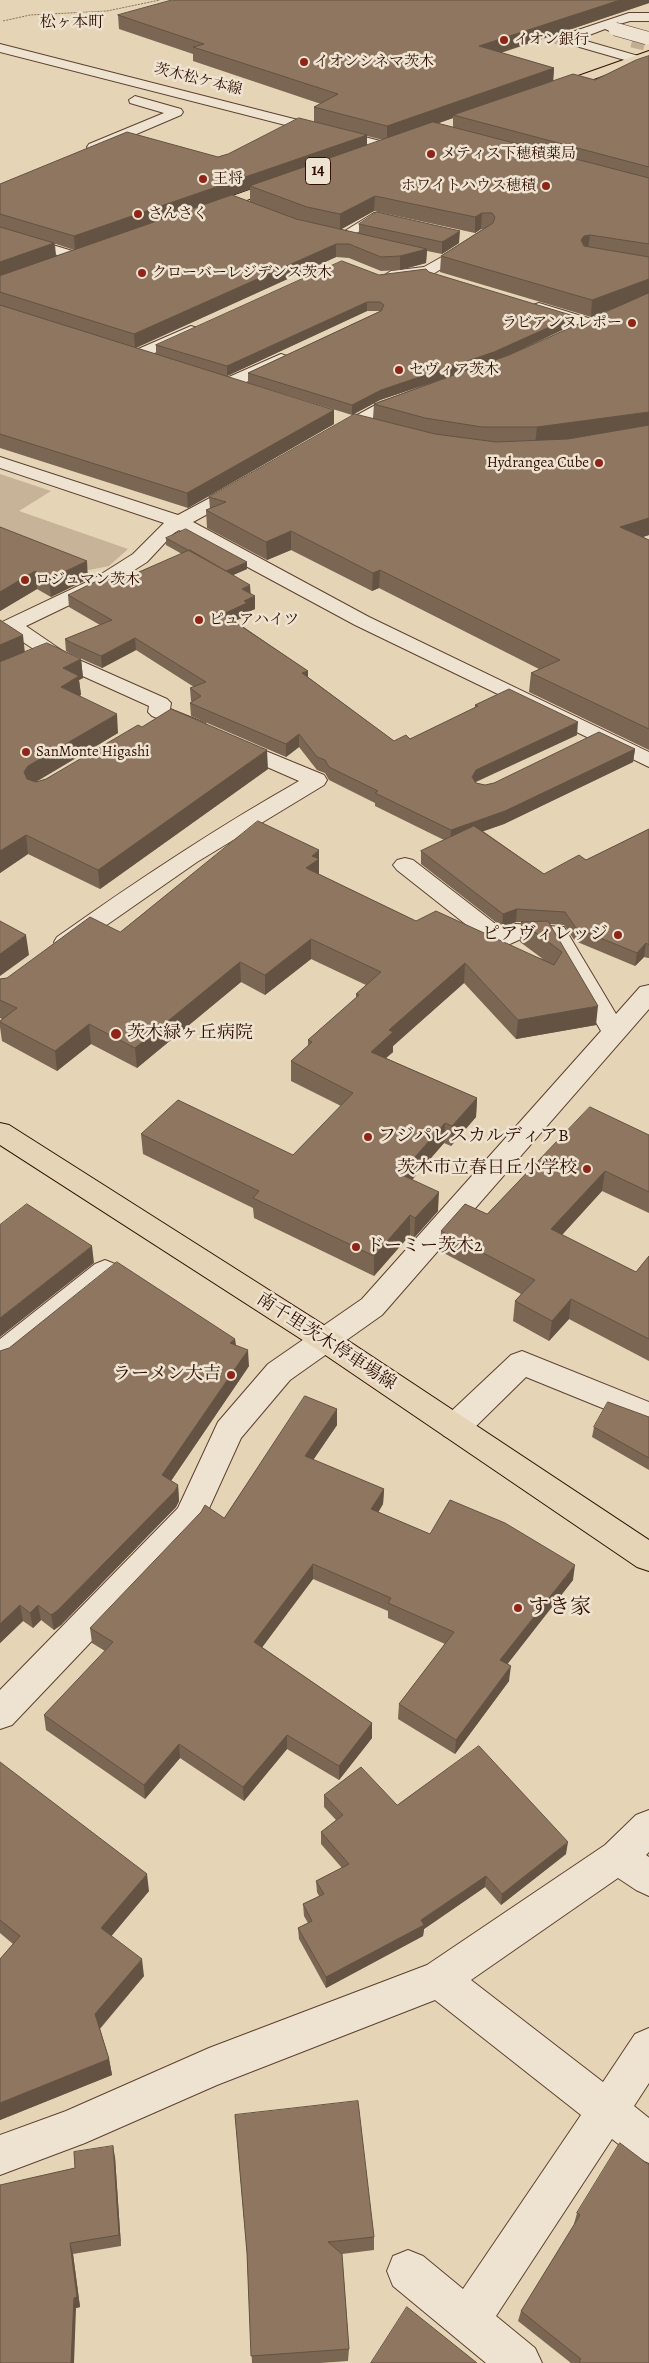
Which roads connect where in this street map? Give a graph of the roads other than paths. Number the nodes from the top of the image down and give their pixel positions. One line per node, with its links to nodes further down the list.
1 (649, 17): 2 (street)
2 (610, 27): 3 (street, bridge); 7 (street)
3 (648, 36): 5 (street)
4 (0, 37): 11 (street)
5 (587, 40)
6 (0, 48): 11 (street, 茨木松ケ本線)
7 (645, 59): 9 (main road)
8 (0, 60): 12 (street)
9 (542, 93)
10 (118, 96): 15 (street)
11 (216, 102): 12 (street, 茨木松ケ本線)
12 (273, 116): 14 (street, 茨木松ケ本線)
13 (402, 142): 14 (main road)
14 (387, 147): 16 (main road)
15 (79, 153)
16 (360, 156)
17 (295, 178): 18 (main road, 14)
18 (233, 201): 19 (street); 20 (main road, 14)
19 (258, 210)
20 (195, 214)
21 (402, 224): 25 (street)
22 (0, 233): 27 (street)
23 (326, 233): 25 (street)
24 (459, 236): 29 (street)
25 (342, 237): 26 (street)
26 (361, 242)
27 (79, 255): 30 (main road)
28 (427, 256): 29 (street)
29 (446, 261): 31 (street)
30 (57, 263)
31 (379, 278)
32 (527, 304): 35 (street)
33 (608, 317): 35 (street)
34 (207, 324): 39 (street)
35 (592, 324): 36 (street)
36 (568, 335)
37 (117, 350): 39 (street)
38 (297, 352): 42 (street)
39 (135, 356): 40 (street)
40 (154, 362)
41 (210, 378): 42 (street)
42 (228, 384): 43 (street)
43 (255, 392)
44 (425, 393): 46 (street)
45 (336, 417): 46 (street)
46 (354, 422): 47 (street); 48 (street)
47 (383, 431)
48 (317, 445)
49 (0, 462): 51 (street)
50 (256, 480): 51 (street)
51 (178, 522): 52 (street); 53 (street)
52 (7, 629): 57 (street)
53 (598, 735): 54 (street); 55 (street)
54 (571, 748)
55 (649, 760)
56 (405, 865): 59 (street)
57 (48, 955)
58 (649, 993): 59 (street)
59 (614, 1031): 62 (street)
60 (0, 1132): 62 (main road, 南千里茨木停車場線)
61 (105, 1271): 63 (street)
62 (325, 1340): 65 (main road, 南千里茨木停車場線); 67 (street)
63 (0, 1356)
64 (649, 1415): 65 (street)
65 (454, 1427): 66 (main road, 南千里茨木停車場線)
66 (649, 1557)
67 (0, 1714)
68 (649, 1827): 69 (street)
69 (618, 1857): 70 (street); 71 (street)
70 (649, 1878)
71 (439, 1979): 73 (street); 75 (street)
72 (649, 2048): 73 (street)
73 (608, 2112): 74 (street); 77 (street)
74 (649, 2143)
75 (0, 2155)
76 (408, 2271): 77 (street)
77 (468, 2320): 78 (street)
78 (520, 2363)

